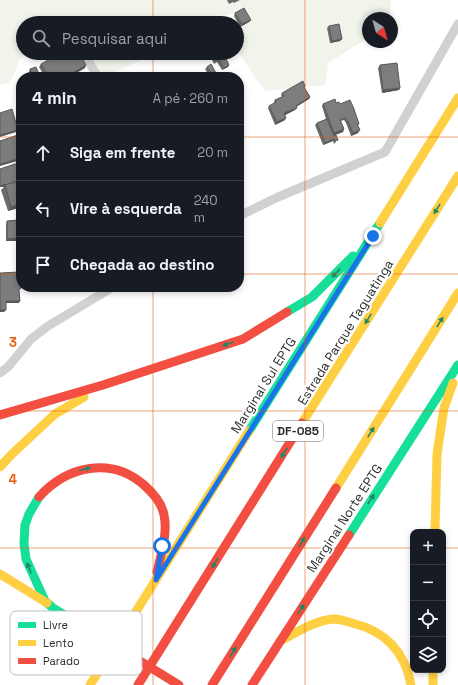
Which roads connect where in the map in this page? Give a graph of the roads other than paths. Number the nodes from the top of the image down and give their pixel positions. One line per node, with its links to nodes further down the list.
1 (458, 24): 6 (street)
2 (88, 60): 3 (street)
3 (95, 72)
4 (458, 98): 7 (main road, Marginal Sul EPTG)
5 (458, 176): 27 (main road, Estrada Parque Taguatinga / DF-085, one-way to 27)
6 (244, 214)
7 (373, 236): 13 (main road, one-way to 13); 18 (main road, Marginal Sul EPTG)
8 (105, 292): 12 (street)
9 (458, 293): 29 (main road, one-way to 9)
10 (458, 365): 22 (main road, Marginal Norte EPTG, one-way to 10)
11 (458, 370): 16 (main road)
12 (0, 373)
13 (103, 385): 14 (main road); 15 (main road)
14 (0, 416)
15 (0, 467)
16 (436, 529)
17 (0, 574): 19 (main road)
18 (156, 580): 19 (main road, one-way to 18); 21 (main road, Marginal Sul EPTG)
19 (47, 603): 20 (main road, bridge)
20 (60, 611)
21 (137, 611)
22 (279, 641): 30 (main road, Marginal Norte EPTG); 31 (main road)
23 (142, 662): 28 (main road, bridge)
24 (433, 673): 32 (main road)
25 (96, 675): 26 (main road, Marginal Sul EPTG)
26 (90, 685)
27 (138, 685)
28 (179, 685)
29 (212, 685)
30 (252, 685)
31 (411, 685)
32 (433, 685)

